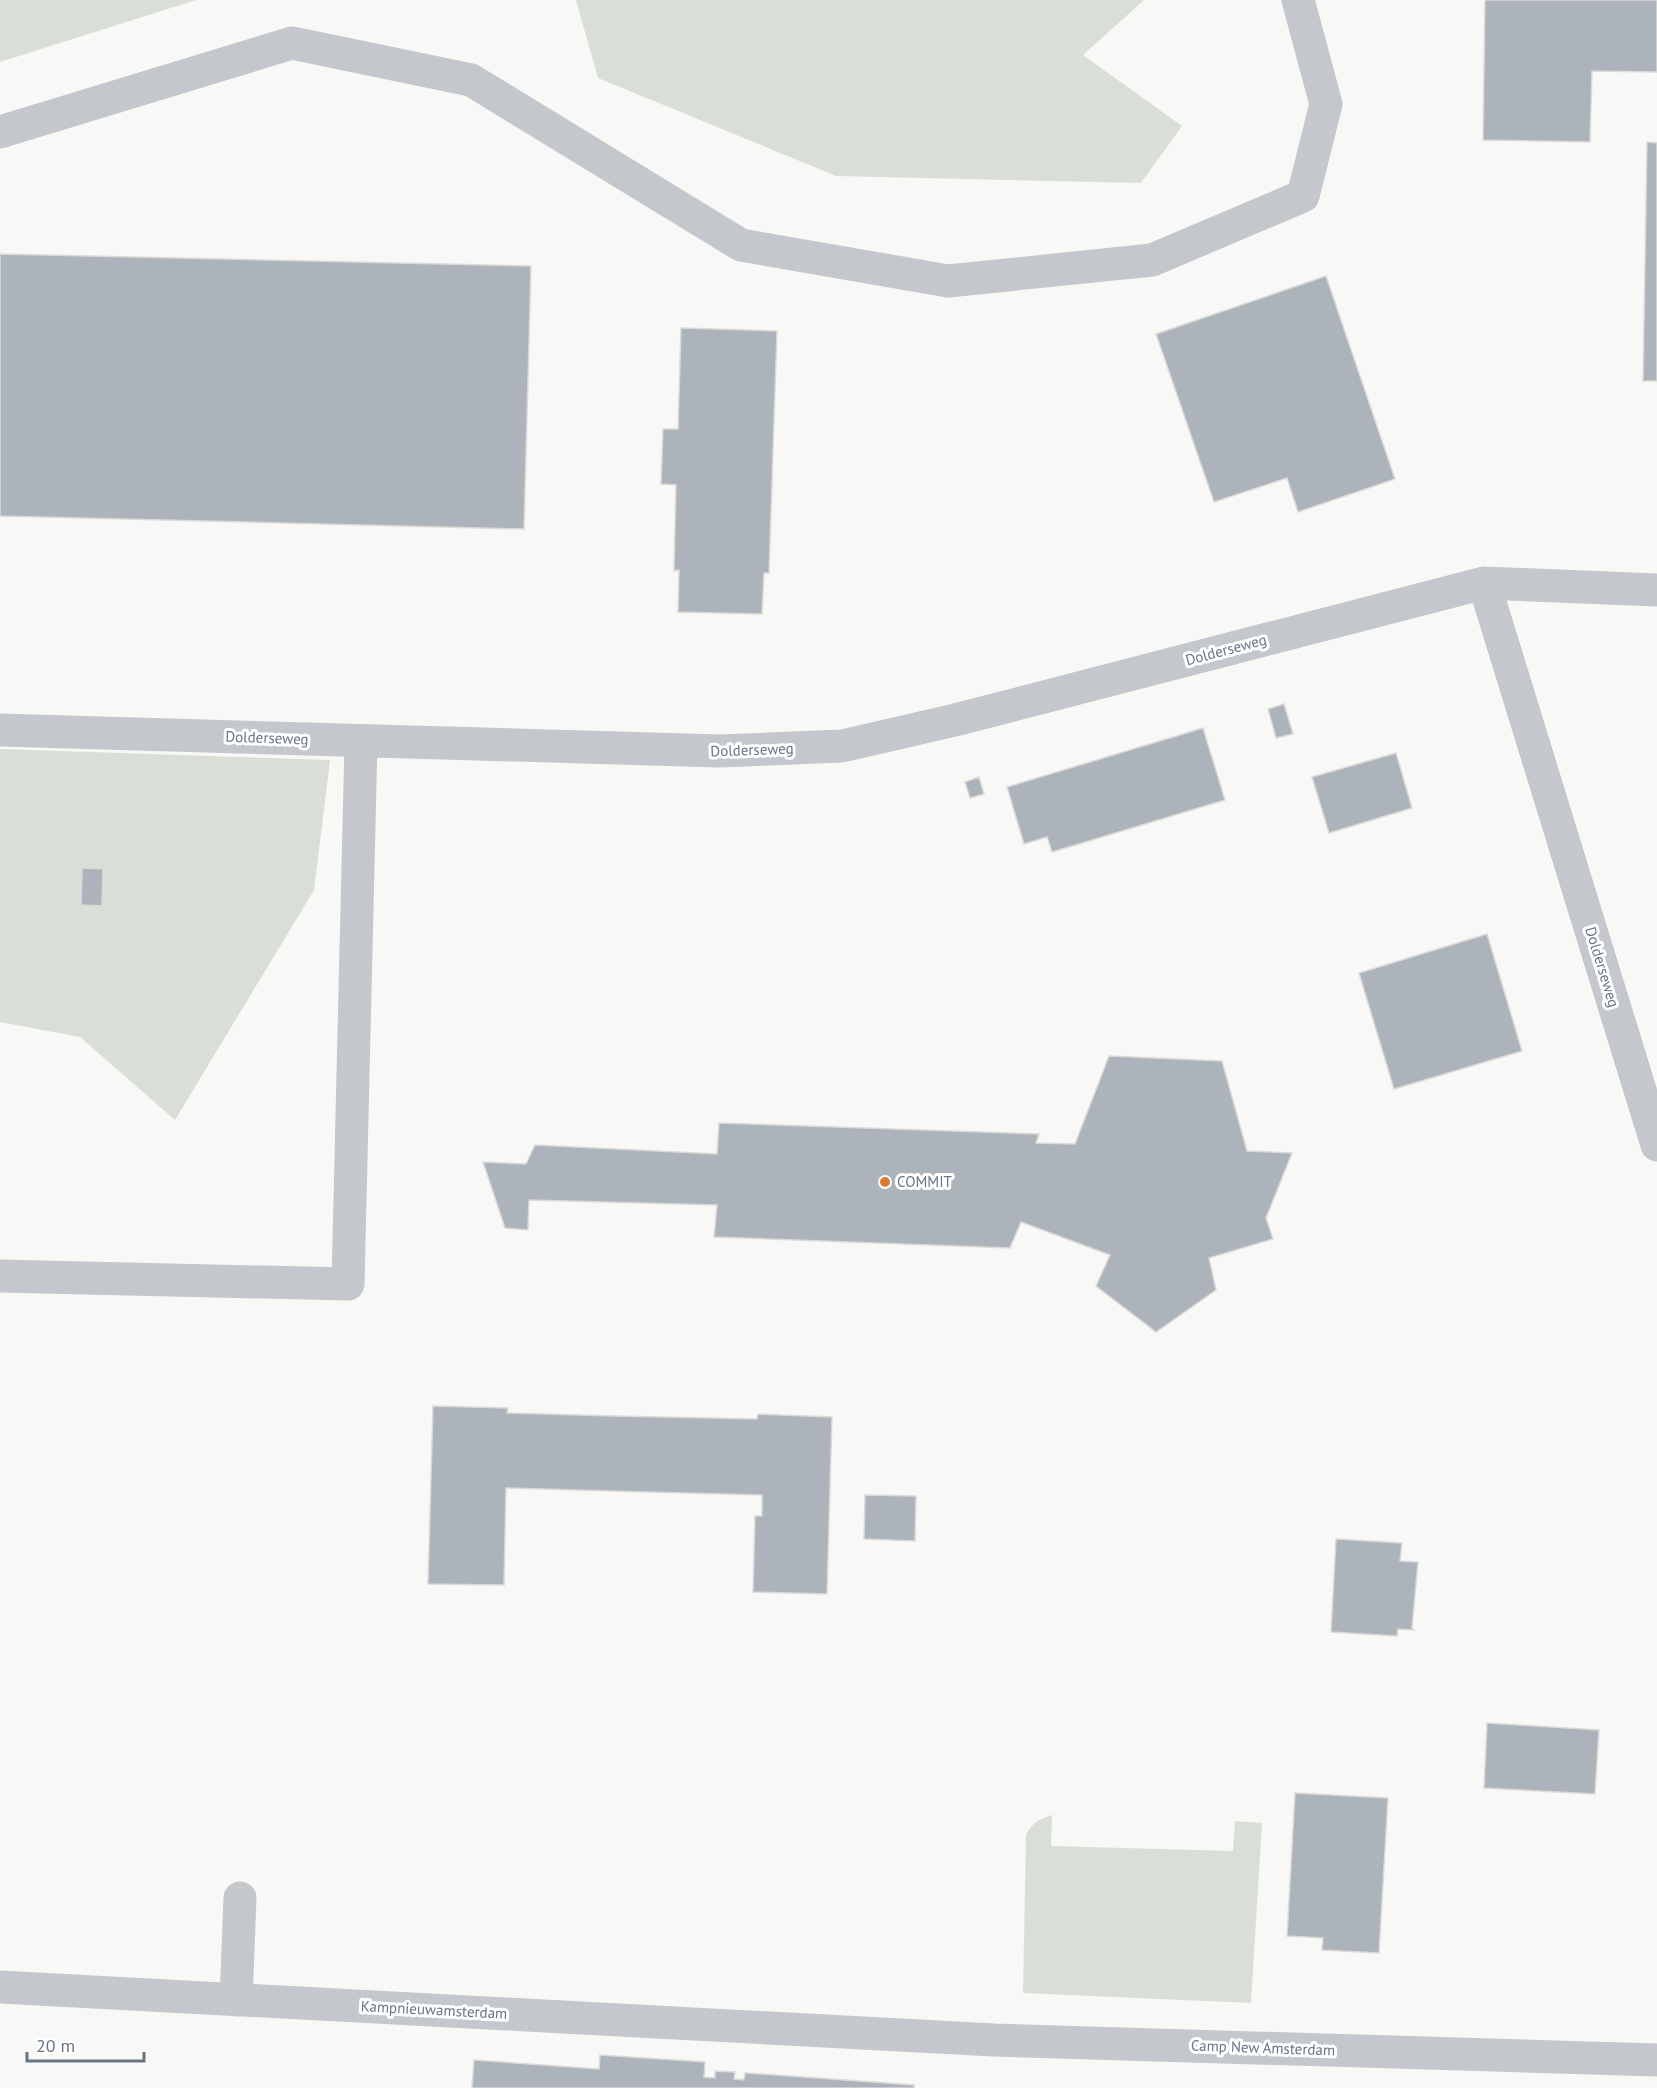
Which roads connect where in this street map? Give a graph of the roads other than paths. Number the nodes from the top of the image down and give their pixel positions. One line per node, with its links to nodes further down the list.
1 (1298, 0): 2 (lane)
2 (0, 132)
3 (1484, 583): 4 (lane, Dolderseweg); 6 (lane, Dolderseweg); 7 (lane, Dolderseweg)
4 (1657, 590)
5 (0, 730): 6 (lane, Dolderseweg)
6 (361, 741): 8 (lane)
7 (1657, 1144)
8 (0, 1276)
9 (240, 1898): 11 (lane)
10 (0, 1987): 11 (lane, Kampnieuwamsterdam)
11 (236, 2000): 12 (lane, Kampnieuwamsterdam)
12 (869, 2034): 13 (lane, Camp New Amsterdam)
13 (1657, 2060)

